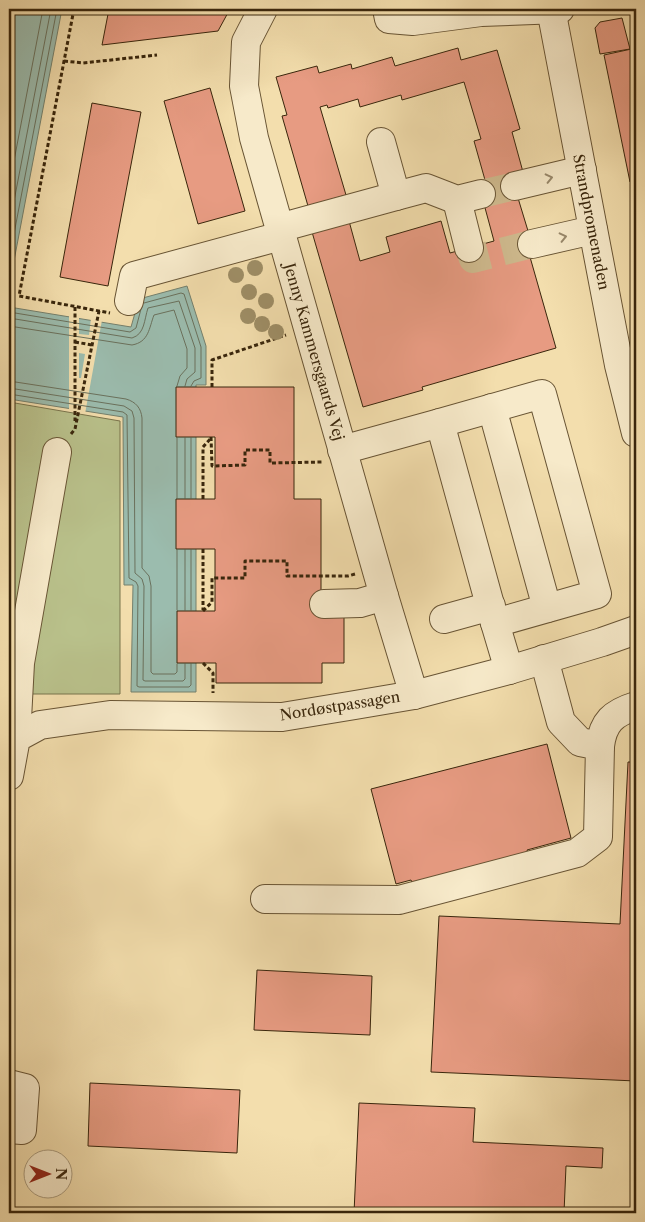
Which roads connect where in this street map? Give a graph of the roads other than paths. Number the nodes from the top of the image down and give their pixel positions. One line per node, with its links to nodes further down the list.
1 (263, 9): 10 (street, Jenny Kammersgaards Vej)
2 (387, 9): 4 (street)
3 (554, 9): 4 (street); 6 (street, Strandpromenaden)
4 (480, 11)
5 (381, 142): 8 (street)
6 (582, 170): 7 (street, one-way to 6); 9 (street, Strandpromenaden)
7 (515, 186)
8 (396, 196): 10 (street); 12 (street)
9 (593, 230): 11 (street, one-way to 9); 14 (street, Strandpromenaden)
10 (280, 232): 13 (street); 19 (street, Jenny Kammersgaards Vej)
11 (532, 244)
12 (469, 248)
13 (129, 301)
14 (630, 386): 17 (street, Strandpromenaden)
15 (492, 408): 16 (street); 22 (street); 22 (street)
16 (440, 423): 19 (street); 23 (street)
17 (636, 433)
18 (56, 452): 27 (street)
19 (331, 456): 20 (street, Jenny Kammersgaards Vej)
20 (384, 596): 21 (street); 29 (street, Jenny Kammersgaards Vej)
21 (324, 604)
22 (547, 608): 23 (street)
23 (493, 615): 24 (street); 28 (street)
24 (444, 619)
25 (636, 630): 26 (street, Nordøstpassagen)
26 (544, 659): 28 (street, Nordøstpassagen); 32 (street)
27 (15, 660): 31 (street)
28 (509, 670): 29 (street, Nordøstpassagen)
29 (414, 695): 31 (street, Nordøstpassagen)
30 (636, 706): 32 (street)
31 (12, 738): 33 (street)
32 (600, 746): 34 (street)
33 (9, 776)
34 (265, 899)
35 (9, 1084): 36 (street)
36 (9, 1129)

